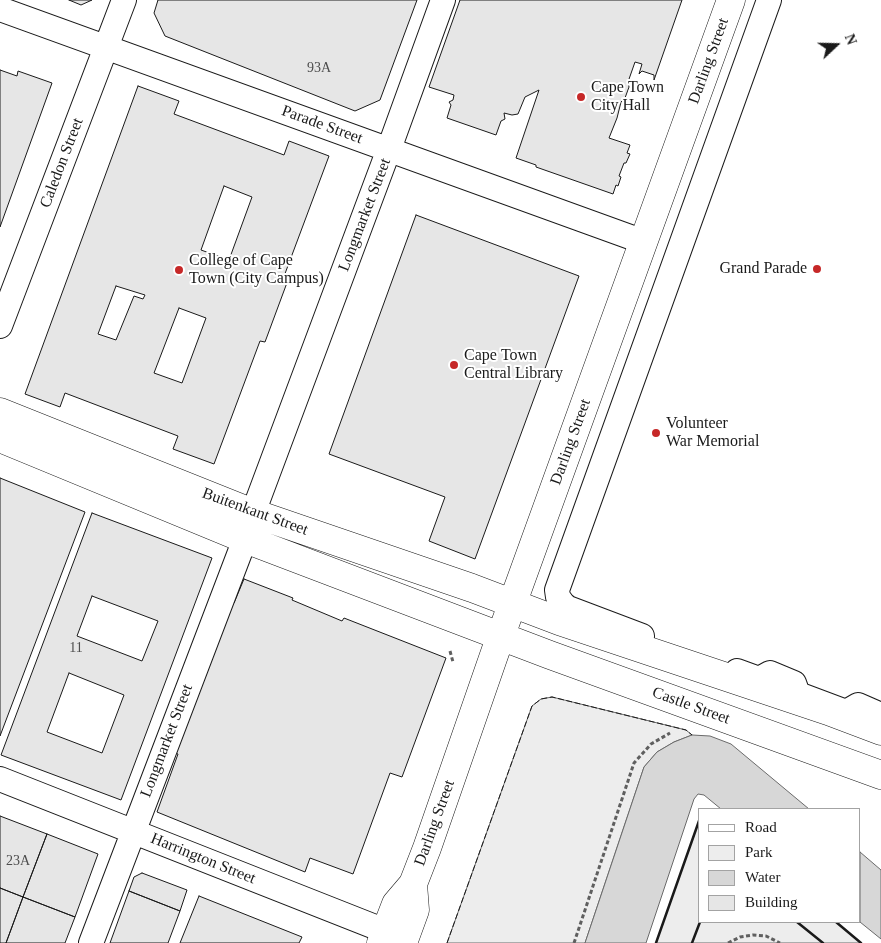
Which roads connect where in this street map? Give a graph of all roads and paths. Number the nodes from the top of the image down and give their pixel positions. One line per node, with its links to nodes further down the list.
1 (124, 0): 6 (street, Caledon Street)
2 (443, 0): 7 (street, Longmarket Street)
3 (731, 0): 8 (main road, Darling Street)
4 (769, 0): 18 (street)
5 (0, 9): 6 (street, Parade Street)
6 (107, 47): 7 (street, Parade Street); 9 (street, Caledon Street)
7 (389, 150): 8 (street, Parade Street); 12 (street, Longmarket Street)
8 (644, 242): 14 (main road, Darling Street)
9 (0, 326)
10 (0, 412): 12 (main road, Buitenkant Street)
11 (0, 438): 13 (main road, Buitenkant Street)
12 (253, 513): 14 (main road, Buitenkant Street)
13 (245, 539): 15 (main road, Buitenkant Street); 23 (street, Longmarket Street)
14 (514, 604): 15 (main road, Darling Street); 19 (main road)
15 (502, 635): 21 (main road, Castle Street); 24 (main road, Darling Street)
16 (450, 651): 17 (path)
17 (453, 662)
18 (881, 715)
19 (881, 731)
20 (670, 733): 26 (path)
21 (881, 775)
22 (0, 779): 23 (street, Harrington Street)
23 (133, 831): 24 (street, Harrington Street); 25 (street, Longmarket Street)
24 (393, 939)
25 (91, 943)
26 (574, 943)
27 (728, 943): 28 (path)
28 (780, 943)

